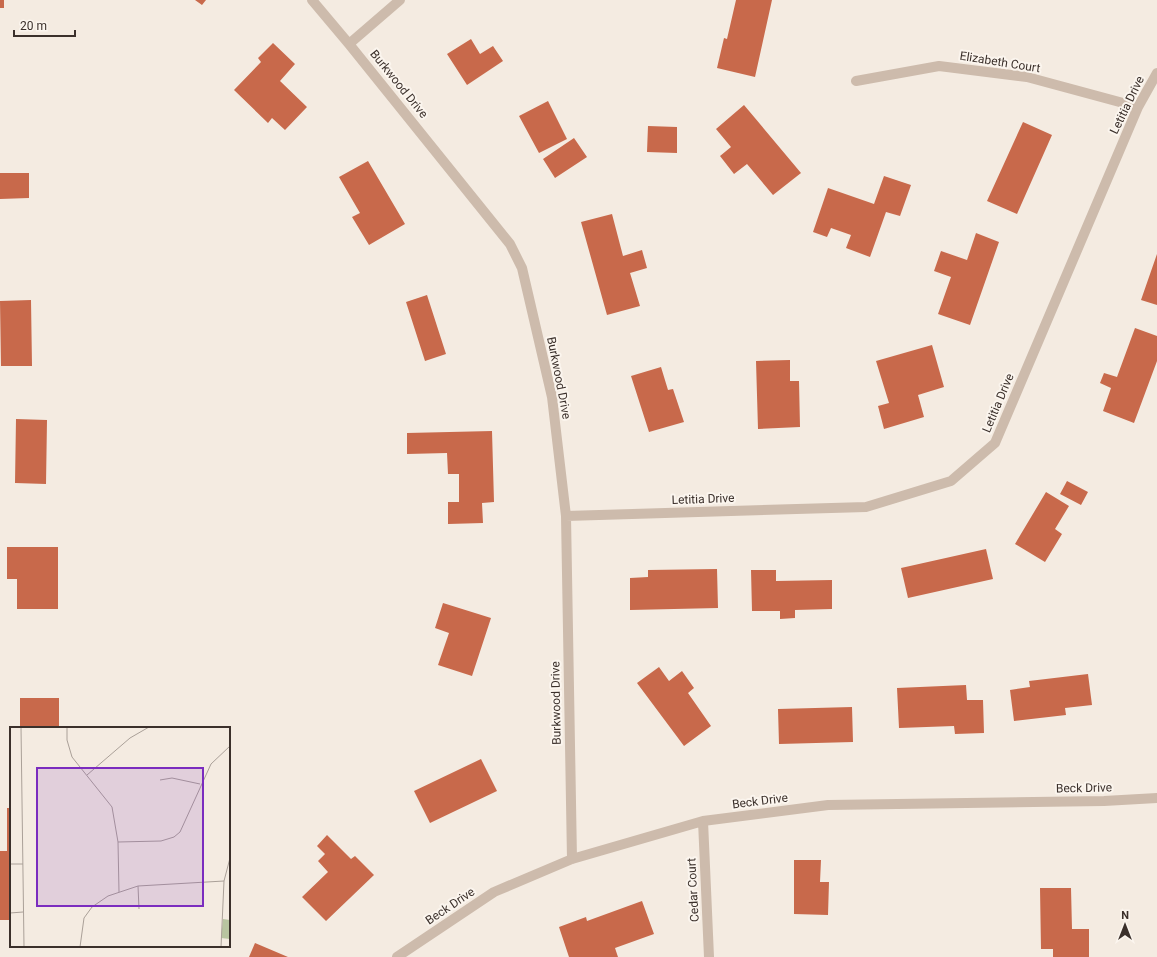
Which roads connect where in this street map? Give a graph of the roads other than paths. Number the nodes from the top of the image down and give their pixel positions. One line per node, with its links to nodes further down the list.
1 (312, 0): 3 (street, Burkwood Drive)
2 (400, 0): 3 (street)
3 (349, 44): 7 (street, Burkwood Drive)
4 (1157, 73): 6 (street, Letitia Drive)
5 (856, 81): 6 (street, Elizabeth Court)
6 (1138, 107): 7 (street, Letitia Drive)
7 (566, 516): 10 (street, Burkwood Drive)
8 (1157, 798): 9 (street, Beck Drive)
9 (703, 821): 10 (street, Beck Drive); 12 (street, Cedar Court)
10 (572, 859): 11 (street, Beck Drive)
11 (397, 957)
12 (710, 957)

